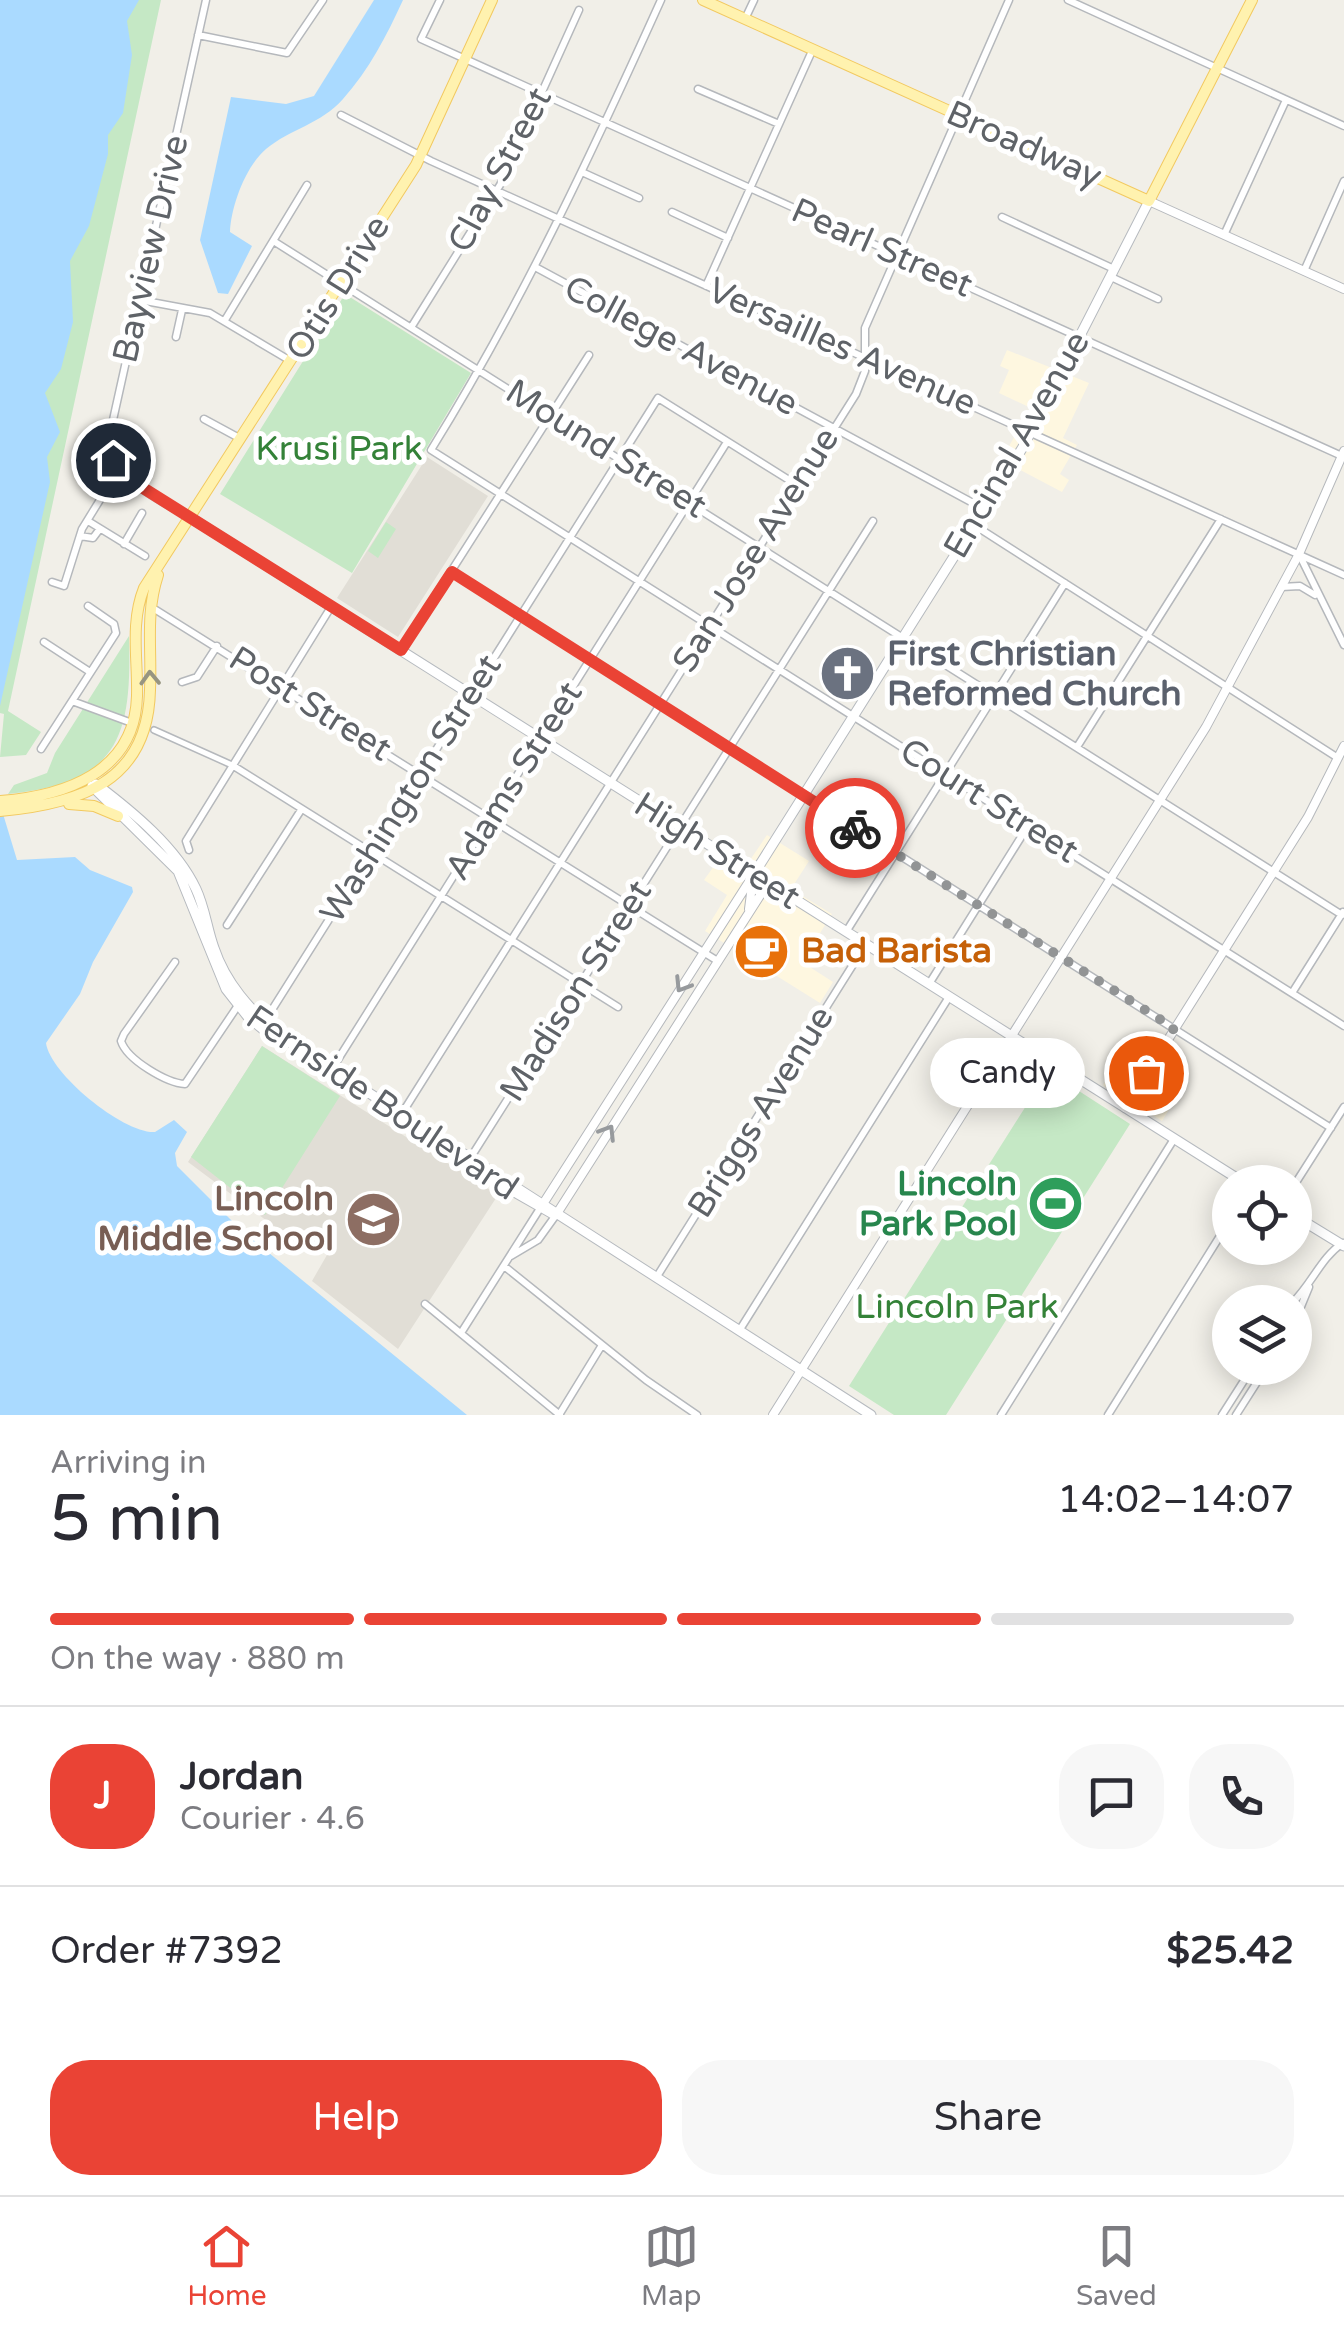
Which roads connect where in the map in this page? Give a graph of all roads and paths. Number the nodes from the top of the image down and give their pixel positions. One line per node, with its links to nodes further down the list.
1 (206, 0): 13 (street, Bayview Drive)
2 (323, 0): 13 (street)
3 (440, 0): 15 (street, Pearl Street)
4 (492, 0): 15 (main road, Otis Drive)
5 (661, 0): 22 (street)
6 (703, 0): 12 (main road, Broadway)
7 (754, 0): 12 (street)
8 (1009, 0): 21 (street, San Jose Avenue)
9 (1068, 0): 16 (street)
10 (1252, 0): 16 (main road, Encinal Avenue)
11 (580, 10): 18 (street, Clay Street)
12 (745, 19): 14 (main road, Broadway)
13 (198, 35): 47 (street, Bayview Drive)
14 (813, 50): 21 (main road, Broadway); 23 (street)
15 (465, 60): 18 (street, Pearl Street); 25 (main road, Otis Drive)
16 (1218, 68): 19 (street); 32 (main road, Encinal Avenue)
17 (698, 88): 23 (street)
18 (541, 94): 22 (street, Pearl Street); 30 (street, Clay Street)
19 (1286, 100): 24 (street); 36 (street)
20 (341, 115): 25 (street, Versailles Avenue)
21 (958, 115): 32 (main road, Broadway); 39 (street, San Jose Avenue)
22 (606, 124): 26 (street); 29 (street, Pearl Street)
23 (779, 124): 29 (street)
24 (1344, 126)
25 (420, 156): 30 (street, Versailles Avenue); 43 (main road, Otis Drive)
26 (584, 172): 31 (street); 35 (street)
27 (1344, 182): 41 (street)
28 (306, 185): 38 (street)
29 (750, 189): 37 (street); 39 (street, Pearl Street)
30 (496, 191): 35 (street, Versailles Avenue); 50 (street, Clay Street)
31 (639, 198)
32 (1149, 201): 36 (street, Broadway); 42 (main road, Encinal Avenue)
33 (672, 212): 37 (street)
34 (1002, 218): 42 (street)
35 (561, 221): 40 (street); 44 (street, Versailles Avenue)
36 (1224, 235): 41 (street, Broadway)
37 (728, 238): 44 (street)
38 (275, 242): 43 (street, Mound Street); 49 (street)
39 (897, 255): 52 (street, Pearl Street); 54 (street, San Jose Avenue)
40 (537, 268): 56 (street); 59 (street, College Avenue)
41 (1304, 271): 45 (street, Broadway)
42 (1113, 273): 46 (street); 52 (main road, Encinal Avenue)
43 (342, 282): 50 (street, Mound Street); 55 (main road, Otis Drive)
44 (706, 286): 54 (street, Versailles Avenue)
45 (1344, 289)
46 (1158, 299)
47 (140, 300): 48 (street); 65 (street, Bayview Drive)
48 (182, 310): 49 (street); 51 (street)
49 (225, 320): 55 (street)
50 (412, 326): 56 (street, Mound Street)
51 (176, 337)
52 (1080, 338): 60 (main road, Encinal Avenue); 63 (street, Pearl Street)
53 (589, 355): 57 (street)
54 (864, 357): 59 (street, San Jose Avenue); 60 (street, Versailles Avenue)
55 (292, 361): 61 (main road, Otis Drive)
56 (481, 370): 57 (street, Mound Street); 67 (street, Court Street)
57 (550, 414): 64 (street, Mound Street); 67 (street)
58 (204, 419): 61 (street)
59 (833, 428): 66 (street, San Jose Avenue); 69 (street, College Avenue)
60 (1031, 432): 69 (main road, Encinal Avenue); 72 (street, Versailles Avenue)
61 (241, 440): 71 (main road, Otis Drive)
62 (727, 442): 64 (street, Washington Street); 66 (street); 68 (street, Adams Street)
63 (1343, 455): 81 (street)
64 (620, 458): 68 (street, Mound Street); 78 (street, Washington Street)
65 (118, 470): 71 (street); 73 (street)
66 (796, 485): 80 (street, San Jose Avenue)
67 (501, 494): 78 (street, Court Street); 84 (street)
68 (689, 502): 80 (street, Mound Street); 86 (street, Adams Street)
69 (984, 509): 75 (main road, Encinal Avenue)
70 (142, 514): 79 (street)
71 (191, 518): 83 (main road, Otis Drive); 93 (main road, High Street)
72 (1222, 519): 81 (street, Versailles Avenue); 97 (street)
73 (88, 521): 76 (street); 77 (street)
74 (873, 521): 90 (street, Madison Street)
75 (974, 525): 88 (street); 98 (main road, Encinal Avenue)
76 (99, 529): 77 (street); 79 (street)
77 (80, 536): 87 (street)
78 (570, 537): 86 (street, Court Street); 95 (street, Washington Street)
79 (124, 544): 82 (street)
80 (759, 545): 90 (street, Mound Street); 96 (street, San Jose Avenue)
81 (1298, 554): 85 (street, Versailles Avenue); 89 (street); 91 (street)
82 (145, 556)
83 (162, 564): 114 (main road, Otis Drive); 126 (main road, Otis Drive, one-way to 83)
84 (452, 572): 95 (street); 102 (street)
85 (1344, 575)
86 (640, 580): 96 (street, Court Street); 103 (street, Adams Street)
87 (52, 582)
88 (1065, 582): 97 (street); 110 (street)
89 (1281, 588): 91 (street); 108 (street)
90 (828, 590): 98 (street, Mound Street); 104 (street, Madison Street)
91 (1316, 595): 100 (street)
92 (88, 606): 105 (street)
93 (332, 607): 102 (main road, High Street); 107 (street)
94 (156, 610): 101 (street, Post Street)
95 (520, 616): 103 (street); 109 (street, Washington Street)
96 (709, 625): 104 (street, Court Street); 112 (street, San Jose Avenue)
97 (1148, 635): 108 (street); 118 (street)
98 (904, 637): 110 (street, Mound Street); 113 (main road, Encinal Avenue)
99 (44, 642): 105 (street)
100 (1344, 645)
101 (217, 646): 106 (street); 107 (street, Post Street)
102 (401, 650): 109 (main road, High Street)
103 (590, 660): 112 (street); 116 (street, Adams Street)
104 (779, 668): 113 (street, Court Street); 119 (street, Madison Street)
105 (90, 672): 111 (street)
106 (182, 682)
107 (282, 686): 122 (street); 123 (street, Post Street)
108 (1227, 686): 121 (street); 128 (street)
109 (470, 694): 116 (main road, High Street); 123 (street, Washington Street)
110 (994, 695): 118 (street, Mound Street); 124 (street)
111 (72, 702): 114 (street); 120 (street)
112 (659, 704): 119 (street); 125 (street, San Jose Avenue)
113 (854, 716): 124 (street, Court Street); 127 (main road, Encinal Avenue)
114 (132, 723): 126 (main road, Otis Drive)
115 (154, 730): 122 (street)
116 (540, 738): 125 (main road, High Street); 135 (street, Adams Street)
117 (1344, 746): 121 (street)
118 (1077, 747): 128 (street, Mound Street)
119 (728, 748): 127 (street); 136 (street, Madison Street)
120 (41, 749)
121 (1338, 758): 142 (street)
122 (232, 765): 132 (street); 138 (street)
123 (421, 774): 135 (street, Post Street); 139 (street, Washington Street)
124 (944, 774): 137 (street, Court Street); 140 (street)
125 (610, 783): 136 (main road, High Street); 141 (street, San Jose Avenue)
126 (95, 786): 130 (main road, Otis Drive); 131 (main road); 134 (main road, Fernside Boulevard); 164 (main road, Fernside Boulevard)
127 (804, 795): 140 (street); 143 (main road, Encinal Avenue)
128 (1160, 799): 142 (street, Mound Street); 144 (street)
129 (0, 802): 131 (main road)
130 (63, 803): 131 (main road, Otis Drive); 134 (main road)
131 (15, 805): 133 (main road)
132 (301, 810): 139 (street); 151 (street)
133 (0, 811)
134 (118, 816): 164 (main road, Fernside Boulevard)
135 (490, 818): 141 (street, Post Street); 146 (street, Adams Street)
136 (679, 826): 143 (main road, High Street); 148 (street, Madison Street)
137 (1028, 826): 144 (street, Court Street); 147 (street)
138 (189, 850)
139 (371, 853): 146 (street); 166 (street, Washington Street)
140 (895, 853): 147 (street); 152 (street)
141 (560, 862): 148 (street, Post Street); 153 (street, San Jose Avenue)
142 (1273, 871): 150 (street, Mound Street); 155 (street)
143 (754, 874): 145 (main road, High Street); 149 (street, Encinal Avenue); 156 (street, Encinal Avenue)
144 (1111, 878): 155 (street, Court Street); 157 (street)
145 (768, 882): 149 (street, Encinal Avenue); 152 (main road, High Street)
146 (440, 897): 153 (street); 172 (street, Adams Street)
147 (978, 905): 157 (street); 161 (street)
148 (630, 906): 156 (street, Post Street); 160 (street, Madison Street)
149 (749, 910): 158 (street, Encinal Avenue)
150 (1343, 913): 162 (street)
151 (227, 925)
152 (846, 932): 154 (main road, High Street)
153 (510, 941): 160 (street); 175 (street, San Jose Avenue)
154 (866, 944): 161 (main road, High Street); 190 (street, Briggs Avenue)
155 (1224, 949): 162 (street, Court Street); 168 (street)
156 (702, 952): 158 (street, Post Street); 169 (street, Encinal Avenue, one-way to 169)
157 (1061, 957): 168 (street); 170 (street)
158 (716, 960): 171 (street, Encinal Avenue)
159 (175, 962): 164 (street)
160 (580, 984): 165 (street); 180 (street, Madison Street)
161 (928, 984): 163 (main road, High Street)
162 (1292, 993): 167 (street, Court Street)
163 (949, 996): 170 (main road, High Street); 193 (street)
164 (240, 1002): 166 (main road, Fernside Boulevard)
165 (618, 1007)
166 (263, 1025): 172 (main road, Fernside Boulevard); 175 (main road, Fernside Boulevard)
167 (1344, 1026)
168 (1174, 1028): 173 (street); 176 (street)
169 (652, 1033): 171 (street); 183 (street, Encinal Avenue)
170 (1012, 1036): 173 (main road, High Street); 196 (street)
171 (665, 1041): 184 (street, Encinal Avenue, one-way to 171)
172 (332, 1069): 175 (main road, Fernside Boulevard)
173 (1124, 1108): 177 (main road, High Street)
174 (1344, 1108): 176 (street)
175 (401, 1116): 178 (main road, Fernside Boulevard); 179 (main road, Fernside Boulevard)
176 (1331, 1128): 182 (street)
177 (1174, 1139): 181 (main road, High Street); 203 (street)
178 (428, 1141): 179 (main road); 183 (main road, Fernside Boulevard)
179 (460, 1150): 180 (main road, Fernside Boulevard)
180 (471, 1157): 183 (main road, Fernside Boulevard)
181 (1216, 1165)
182 (1307, 1165)
183 (542, 1206): 184 (main road, Fernside Boulevard); 188 (street, Encinal Avenue)
184 (556, 1214): 188 (street, Encinal Avenue); 190 (main road, Fernside Boulevard)
185 (1312, 1226): 186 (main road)
186 (1343, 1244): 191 (street)
187 (1212, 1249): 204 (street)
188 (510, 1257): 189 (street, Encinal Avenue)
189 (504, 1266): 194 (street, Encinal Avenue); 195 (street)
190 (656, 1278): 193 (main road, Fernside Boulevard)
191 (1311, 1285)
192 (425, 1304): 194 (street)
193 (739, 1331): 196 (main road, Fernside Boulevard)
194 (461, 1333): 199 (street)
195 (602, 1345): 199 (street); 200 (street)
196 (801, 1370): 201 (street); 202 (main road, Fernside Boulevard)
197 (1241, 1385): 205 (street)
198 (1255, 1385): 206 (street)
199 (560, 1415)
200 (697, 1415)
201 (773, 1415)
202 (872, 1415)
203 (1001, 1415)
204 (1108, 1415)
205 (1222, 1415)
206 (1236, 1415)

